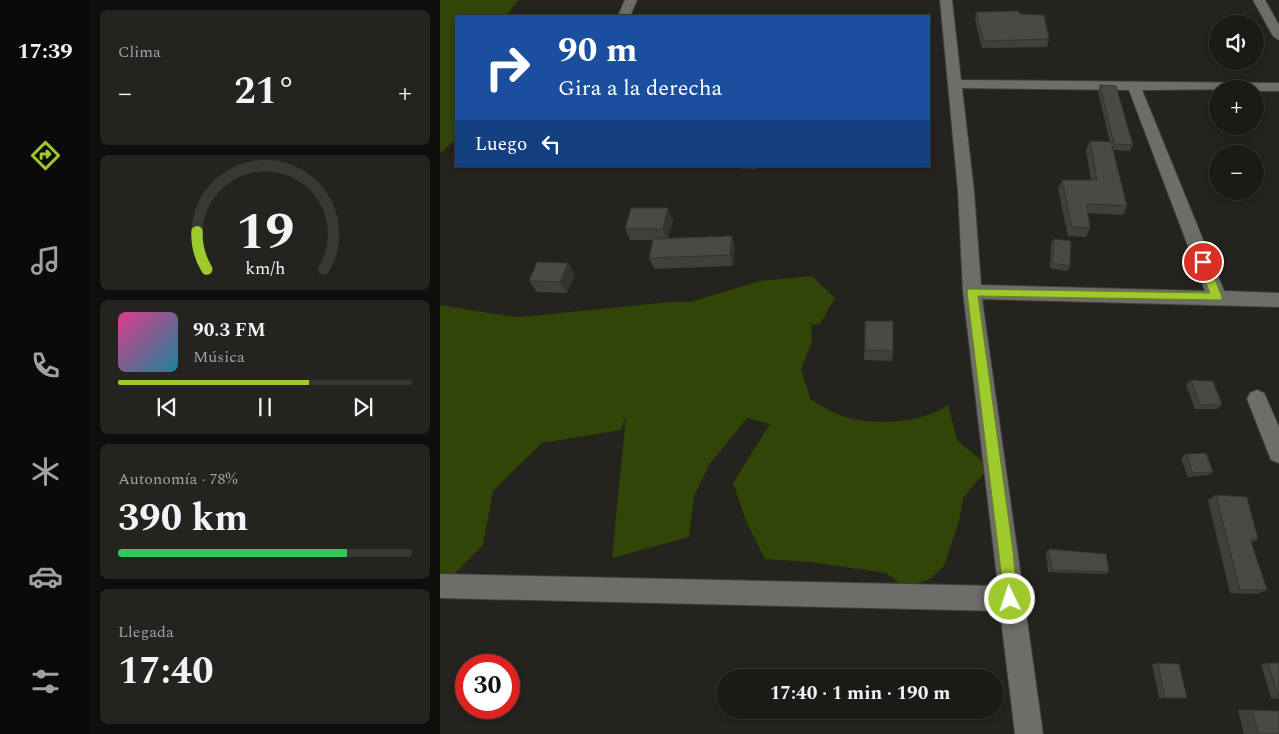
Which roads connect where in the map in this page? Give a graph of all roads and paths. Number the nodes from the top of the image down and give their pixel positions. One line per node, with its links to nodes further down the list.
1 (632, 0): 4 (street)
2 (946, 0): 6 (street)
3 (1259, 0): 5 (street)
4 (624, 15)
5 (1279, 36)
6 (954, 84): 7 (street); 9 (street)
7 (1134, 86): 8 (street); 10 (street)
8 (1279, 88)
9 (972, 292): 10 (street); 15 (street)
10 (1217, 297): 11 (street)
11 (1279, 300)
12 (1257, 399): 13 (street)
13 (1279, 453)
14 (440, 586): 15 (street)
15 (1010, 599): 16 (street)
16 (1029, 734)

